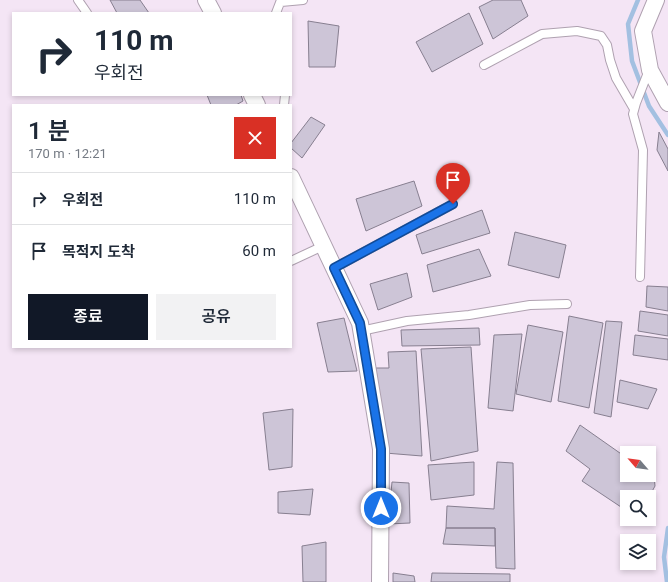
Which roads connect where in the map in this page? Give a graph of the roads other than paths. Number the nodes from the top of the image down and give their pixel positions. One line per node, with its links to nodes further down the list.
1 (78, 0): 6 (lane)
2 (206, 0): 7 (street)
3 (303, 0): 5 (lane)
4 (656, 0): 10 (street)
5 (281, 1): 8 (lane)
6 (86, 12)
7 (212, 12)
8 (276, 12)
9 (484, 65): 12 (lane)
10 (650, 70): 11 (street); 12 (lane)
11 (668, 103)
12 (635, 106): 18 (lane)
13 (292, 179): 15 (street)
14 (453, 204): 17 (lane)
15 (323, 246): 16 (lane); 17 (street)
16 (292, 261)
17 (334, 268): 20 (street)
18 (640, 277)
19 (567, 304): 20 (lane)
20 (361, 331): 21 (street)
21 (380, 582)

